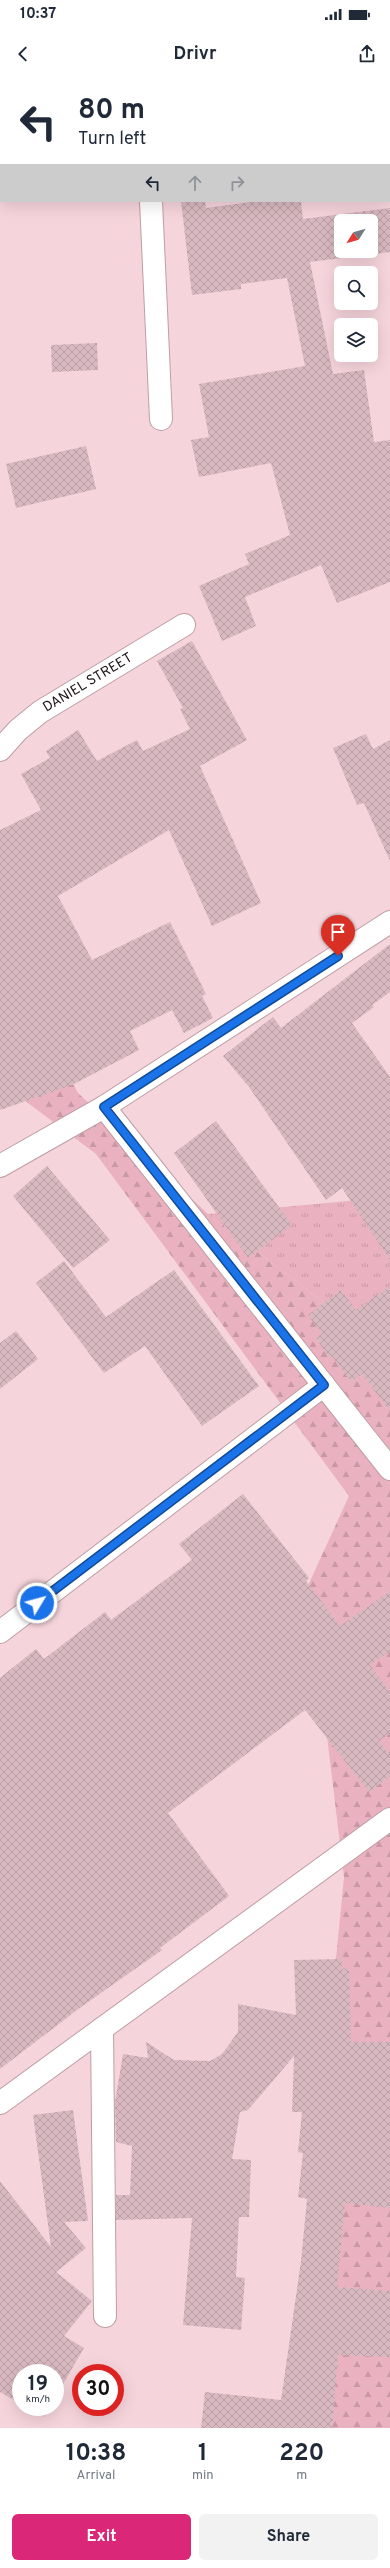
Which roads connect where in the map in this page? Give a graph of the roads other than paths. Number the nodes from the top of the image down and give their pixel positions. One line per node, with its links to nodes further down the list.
1 (151, 202): 2 (street)
2 (161, 418)
3 (184, 625): 4 (street, DANIEL STREET)
4 (0, 750)
5 (390, 922): 6 (street)
6 (104, 1107): 7 (street); 8 (street)
7 (0, 1166)
8 (324, 1385): 9 (street); 10 (street)
9 (390, 1469)
10 (0, 1632)
11 (390, 1819): 12 (street)
12 (102, 2029): 13 (street); 14 (street)
13 (0, 2103)
14 (104, 2316)

